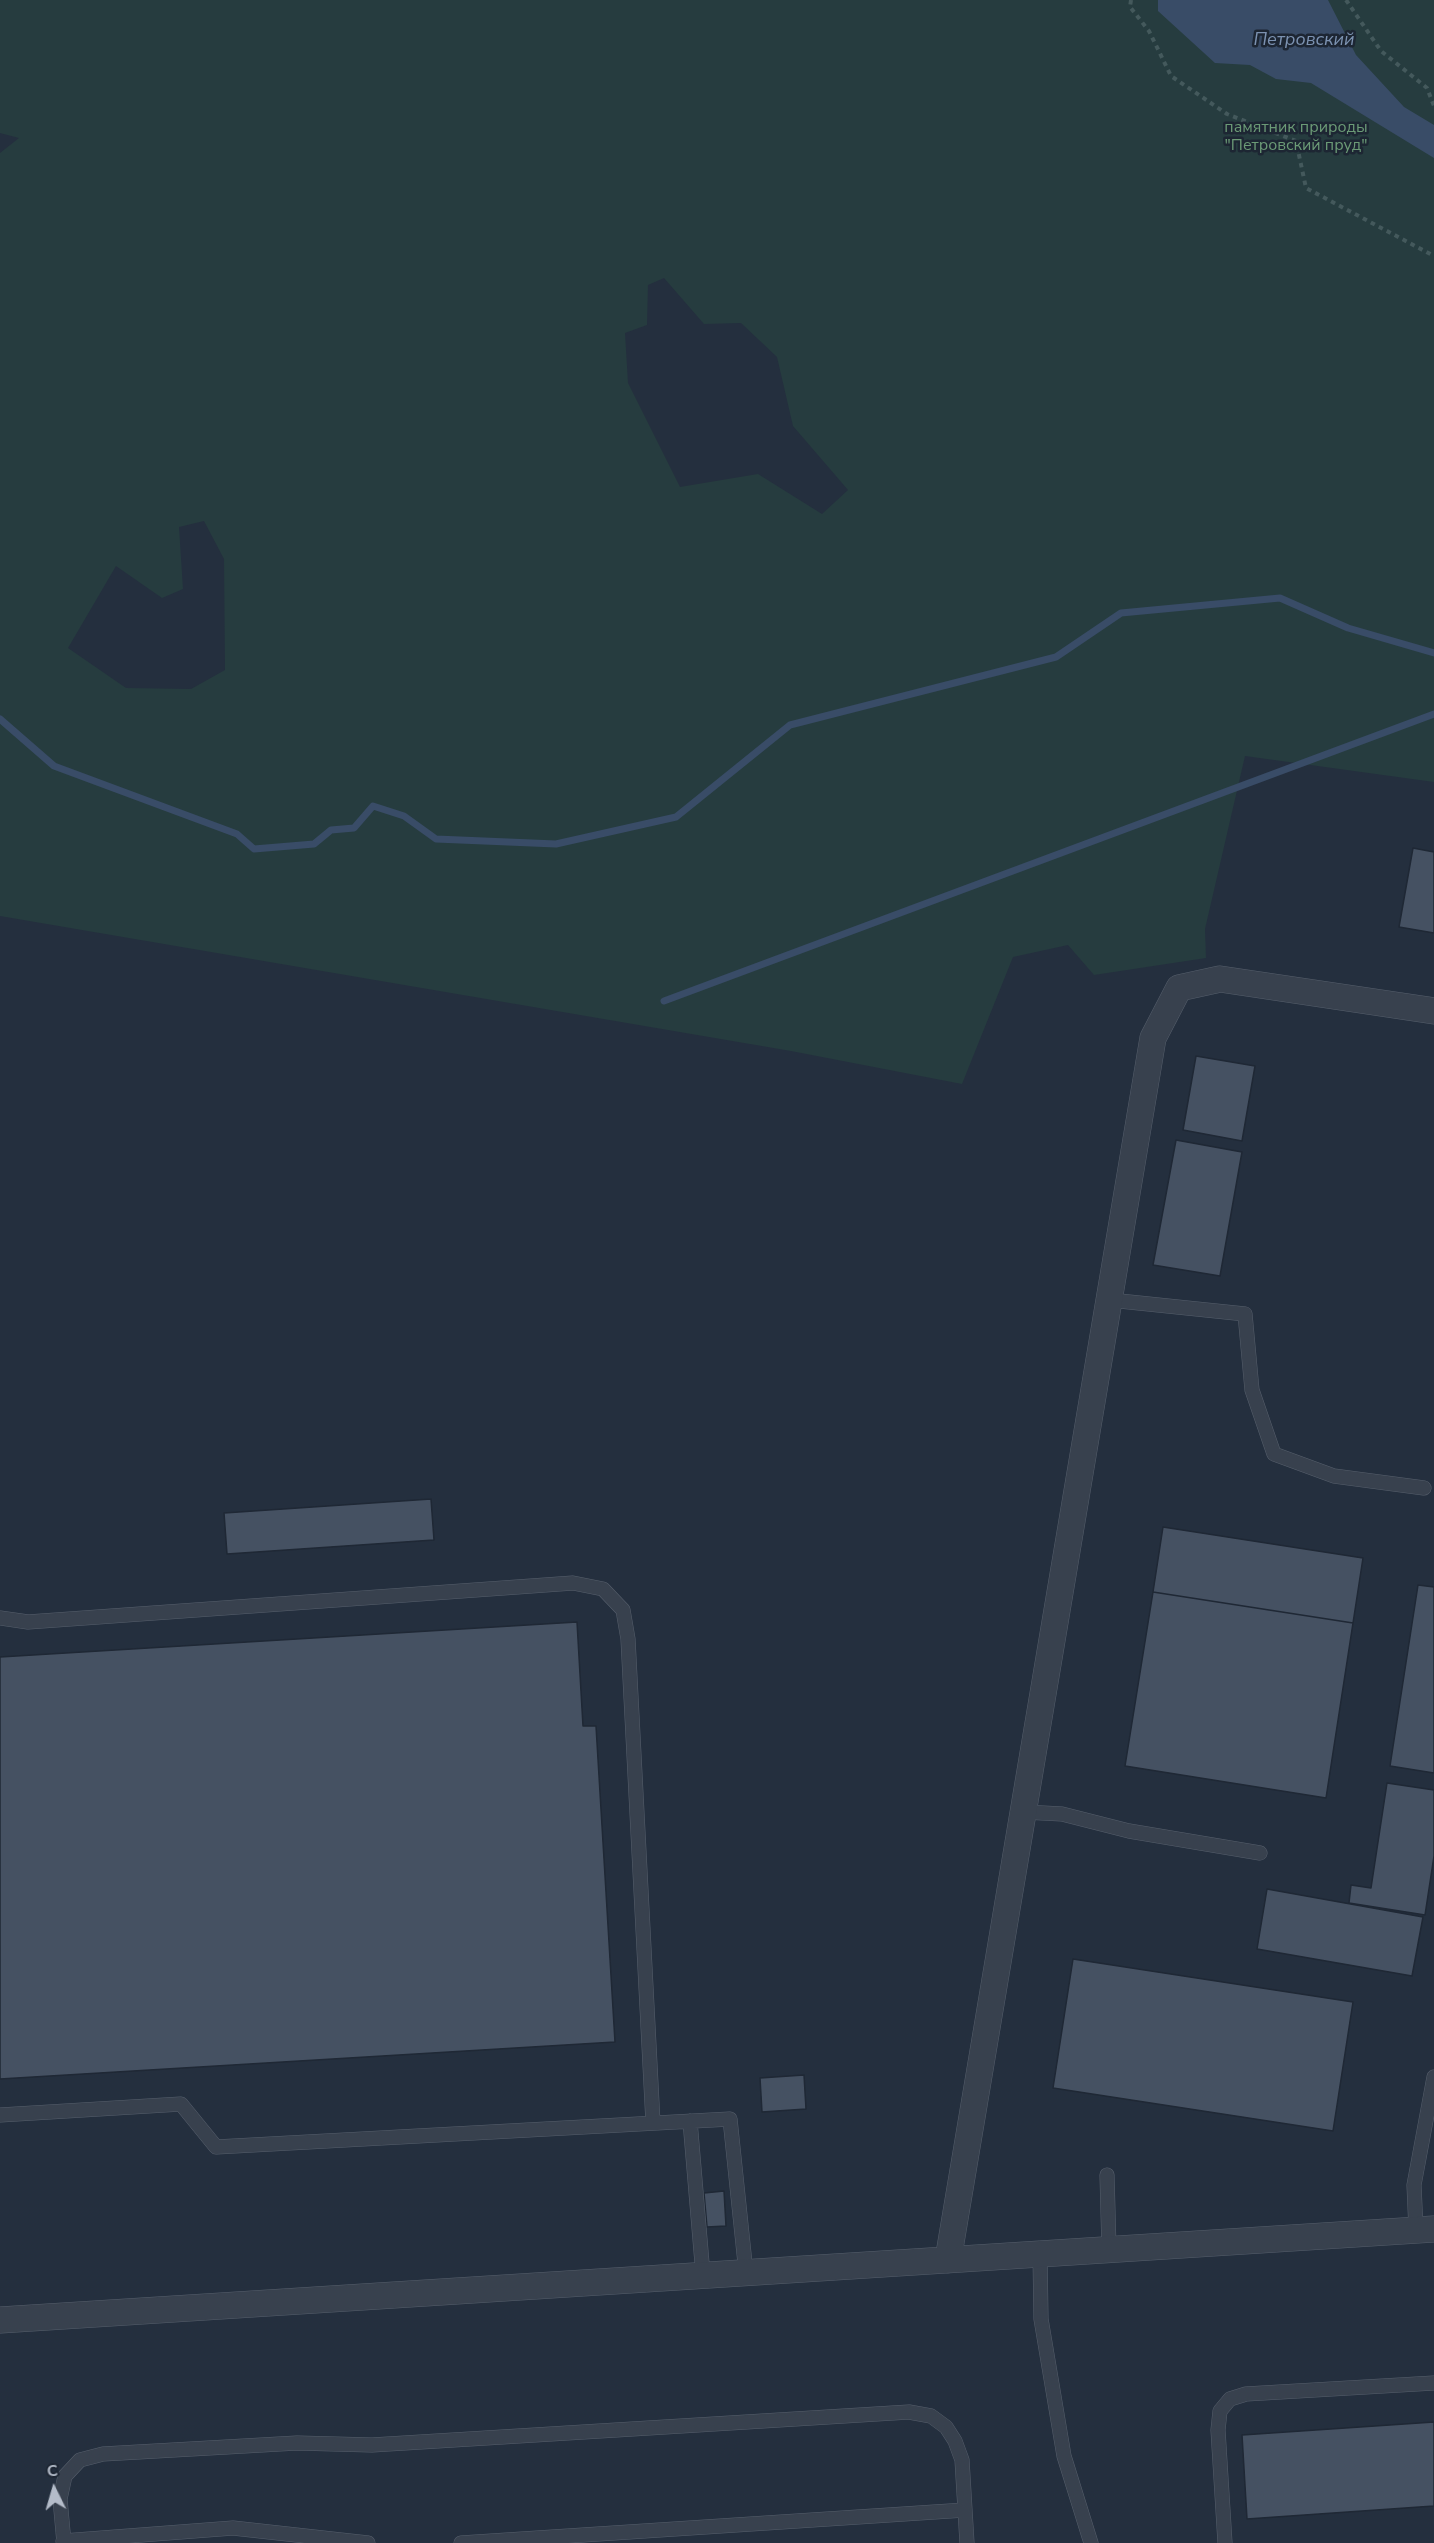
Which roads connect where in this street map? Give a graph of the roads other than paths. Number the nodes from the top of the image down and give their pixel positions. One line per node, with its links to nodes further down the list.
1 (1434, 1011): 2 (street)
2 (1110, 1300): 3 (lane); 5 (street)
3 (1424, 1488)
4 (0, 1618): 10 (lane)
5 (1024, 1812): 6 (lane); 15 (street)
6 (1260, 1853)
7 (1434, 2078): 12 (lane)
8 (0, 2115): 10 (lane)
9 (690, 2121): 10 (lane); 16 (lane); 17 (lane)
10 (653, 2123)
11 (1107, 2175): 13 (lane)
12 (1425, 2229): 13 (street)
13 (1109, 2249): 14 (street)
14 (1040, 2254): 15 (street); 25 (lane)
15 (948, 2260): 16 (street)
16 (746, 2272): 17 (street)
17 (703, 2275): 18 (street)
18 (0, 2320)
19 (1434, 2383): 26 (lane)
20 (965, 2510): 21 (lane); 23 (lane); 24 (lane)
21 (64, 2542): 22 (lane)
22 (368, 2543)
23 (461, 2543)
24 (967, 2543)
25 (1091, 2543)
26 (1225, 2543)

